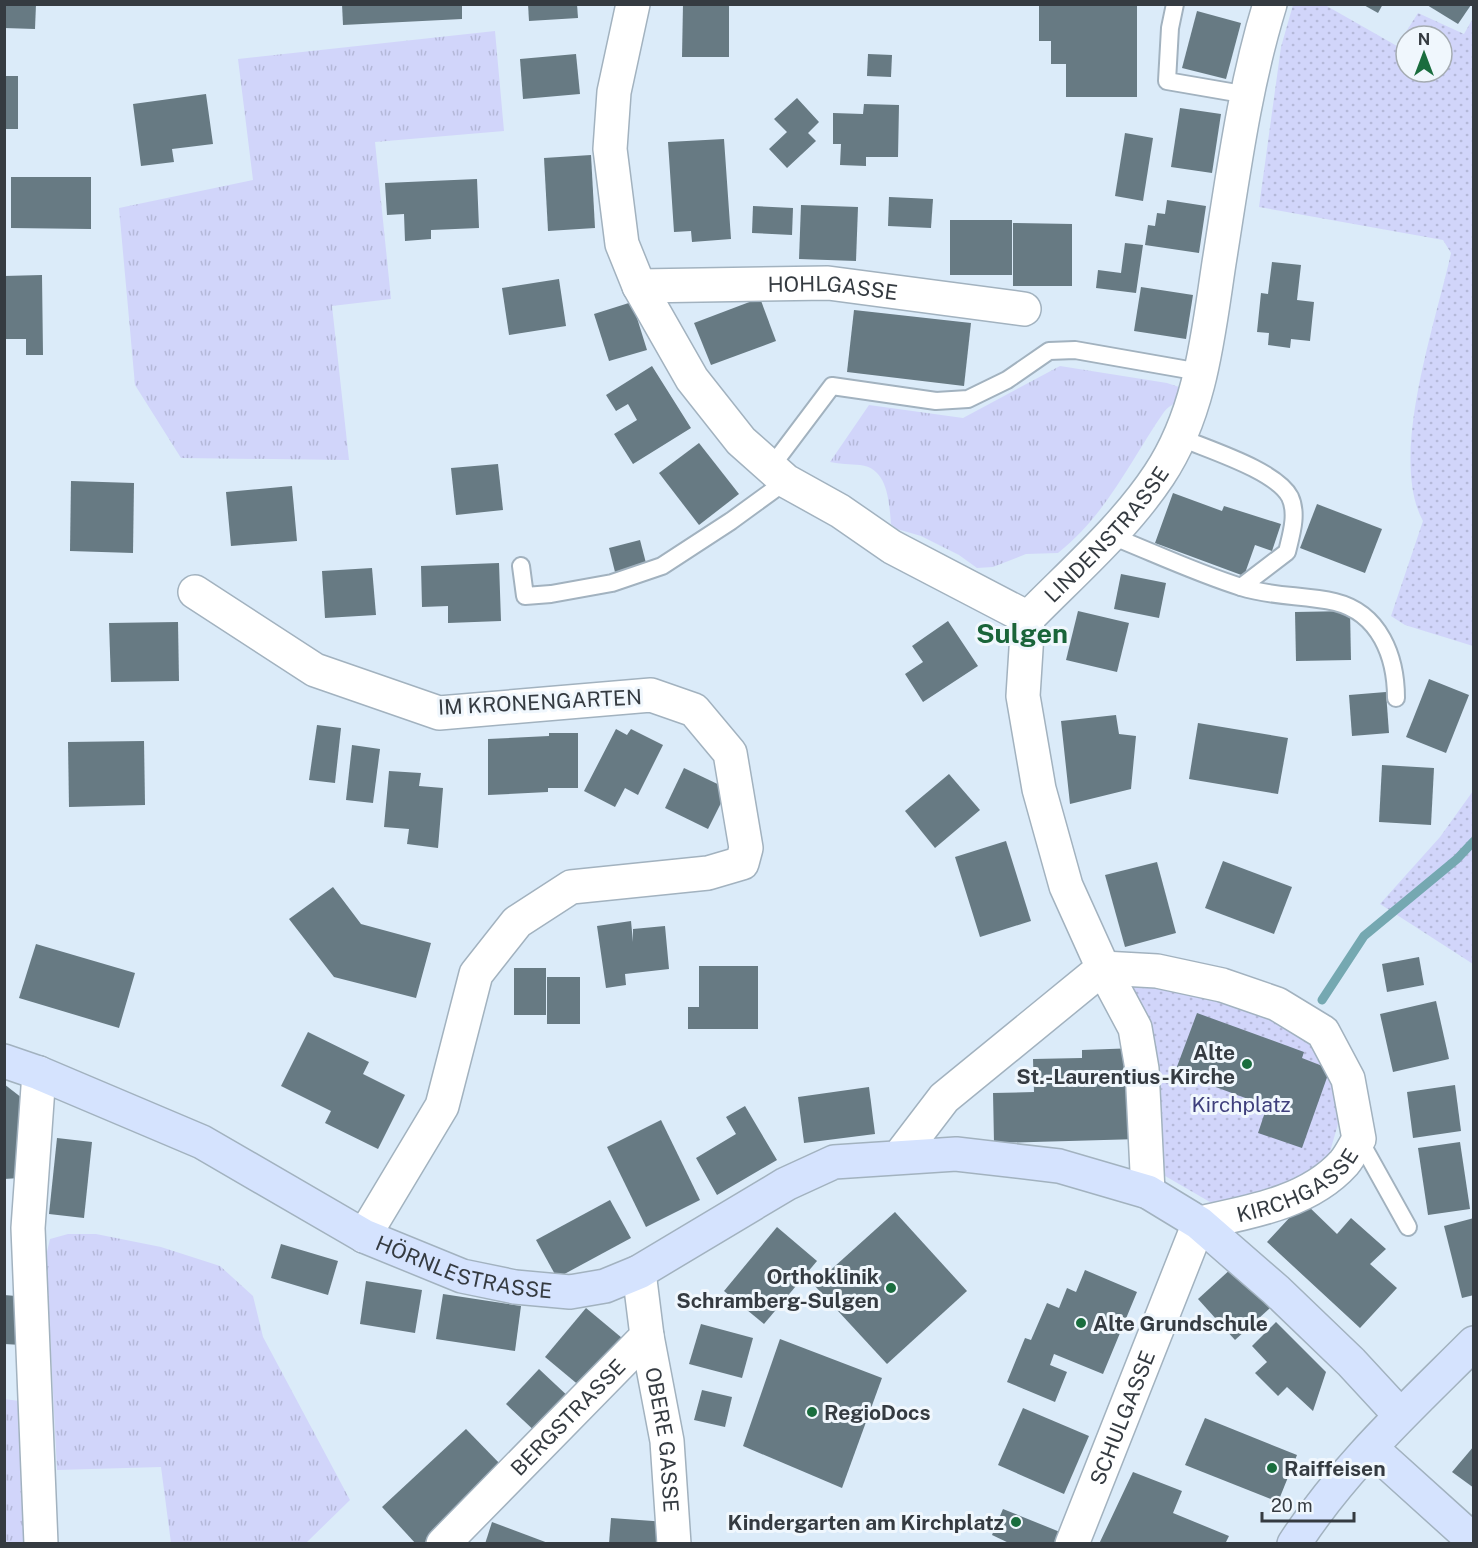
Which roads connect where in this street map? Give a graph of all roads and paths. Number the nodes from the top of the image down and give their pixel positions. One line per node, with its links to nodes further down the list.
1 (633, 4): 5 (street)
2 (1175, 4): 4 (lane)
3 (1262, 7): 4 (street, LINDENSTRASSE)
4 (1248, 94): 7 (street, LINDENSTRASSE)
5 (639, 286): 6 (street, HOHLGASSE); 9 (street)
6 (1024, 309)
7 (1200, 372): 8 (street, LINDENSTRASSE); 9 (lane)
8 (1179, 438): 10 (street, LINDENSTRASSE); 12 (lane)
9 (778, 474): 11 (lane); 14 (street)
10 (1109, 535): 12 (lane); 14 (street, LINDENSTRASSE)
11 (521, 566)
12 (1241, 587): 15 (lane)
13 (195, 592): 24 (street, IM KRONENGARTEN)
14 (1028, 618): 16 (street, LINDENSTRASSE)
15 (1396, 698)
16 (1102, 968): 19 (street, KIRCHGASSE); 20 (street); 21 (street, LINDENSTRASSE)
17 (4, 1061): 18 (street, HÖRNLESTRASSE)
18 (39, 1073): 24 (street, HÖRNLESTRASSE); 32 (street)
19 (1359, 1139): 22 (street, KIRCHGASSE); 23 (lane)
20 (898, 1157): 21 (street); 25 (street, HÖRNLESTRASSE)
21 (1148, 1191): 22 (street)
22 (1199, 1223): 29 (street); 35 (street, SCHULGASSE)
23 (1408, 1227)
24 (364, 1236): 25 (street, HÖRNLESTRASSE)
25 (639, 1272): 26 (street)
26 (647, 1336): 33 (street, BERGSTRASSE); 34 (street, OBERE GASSE)
27 (1473, 1343): 28 (street)
28 (1461, 1360): 29 (street)
29 (1400, 1414): 30 (street)
30 (1371, 1448): 31 (street); 36 (street)
31 (1473, 1541)
32 (41, 1544)
33 (443, 1544)
34 (674, 1544)
35 (1072, 1544)
36 (1294, 1544)

